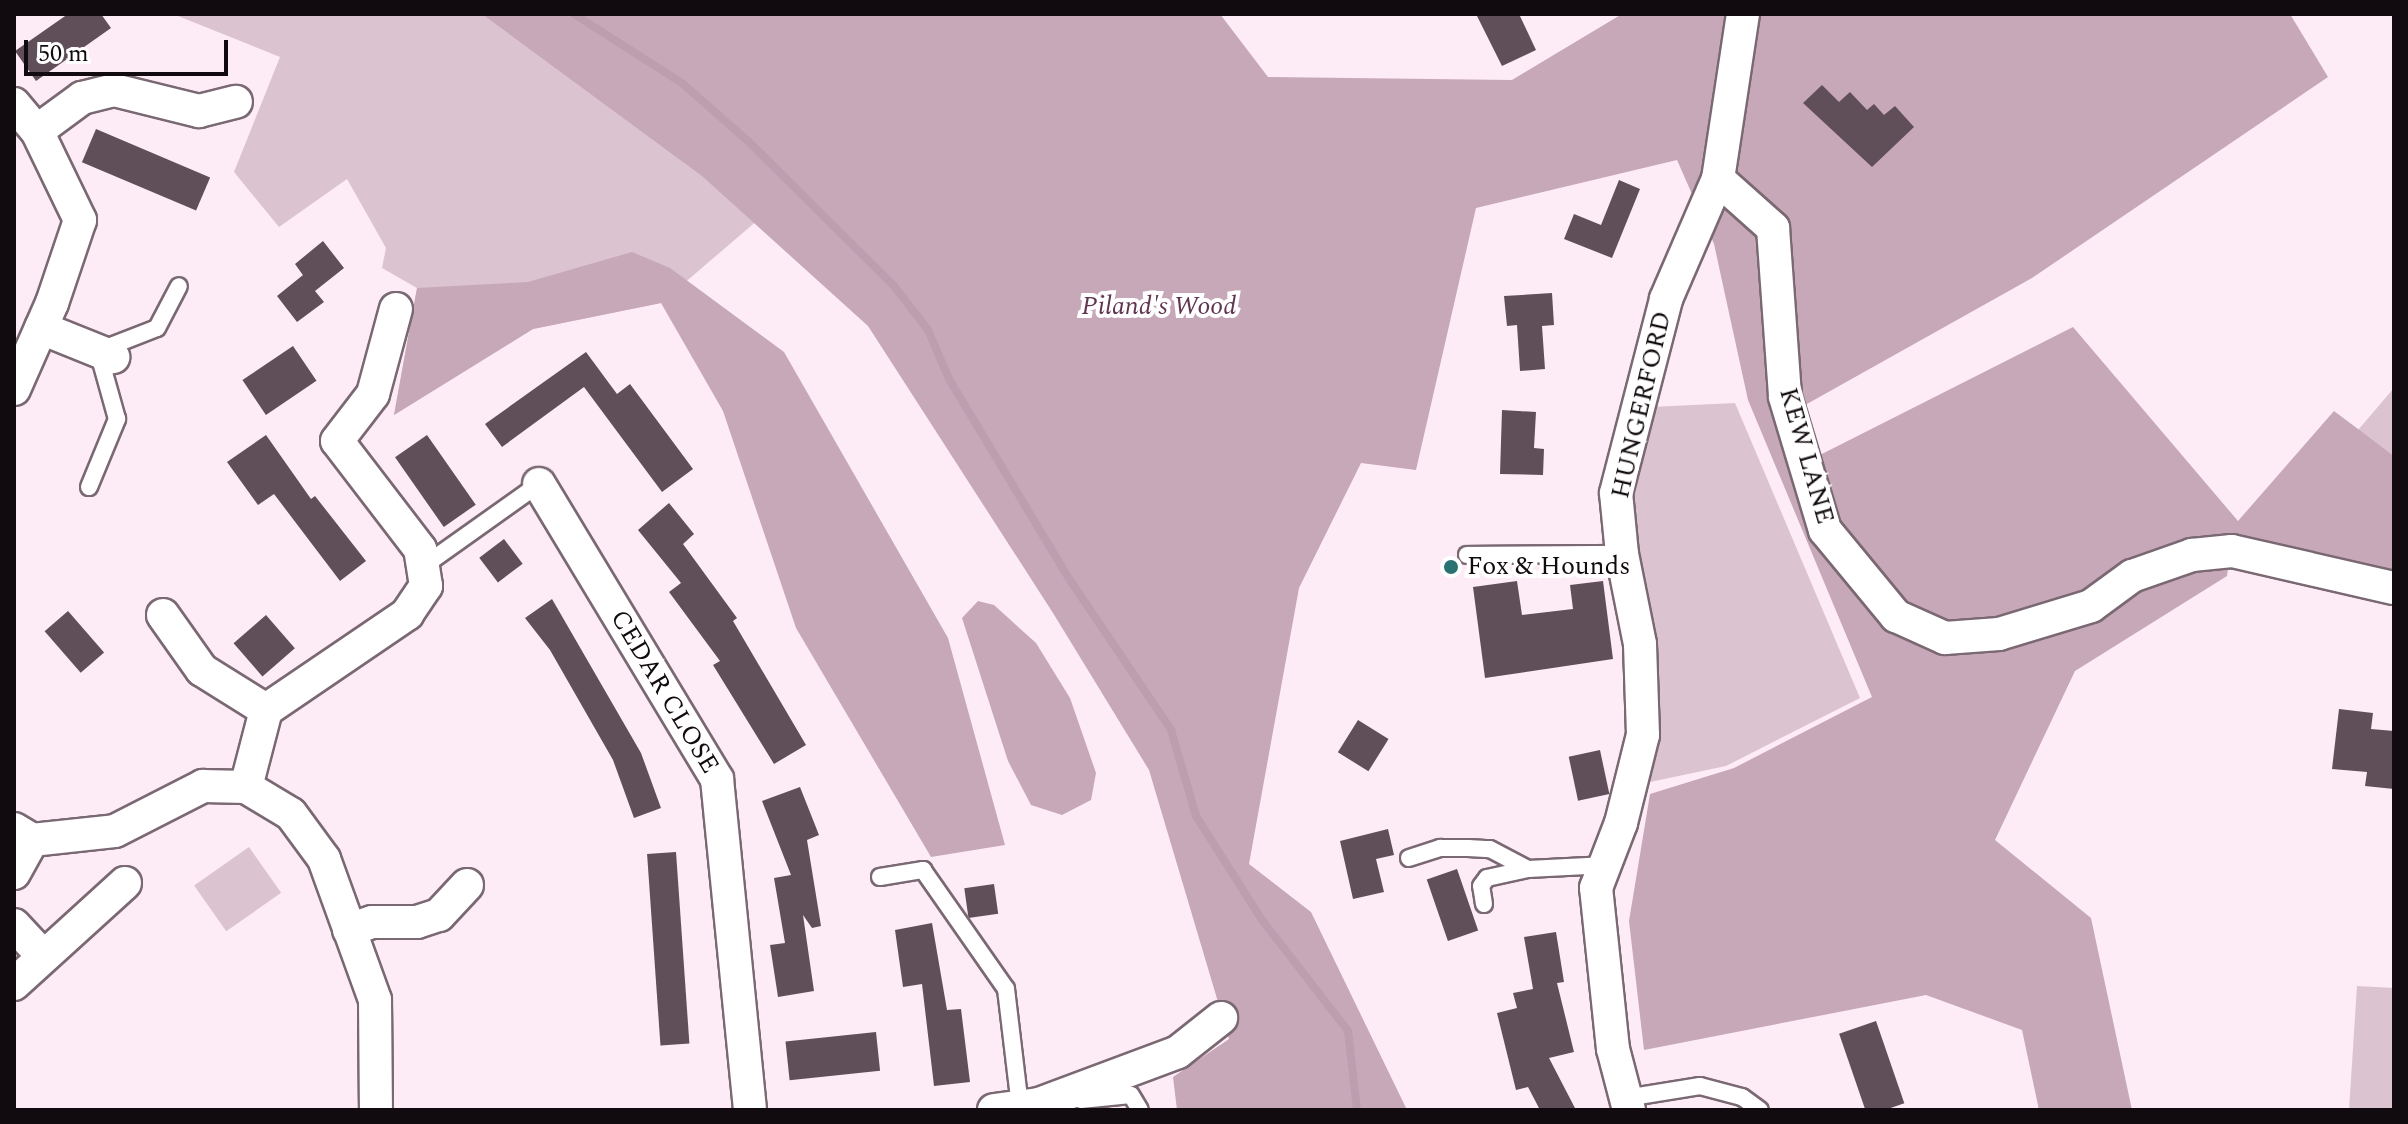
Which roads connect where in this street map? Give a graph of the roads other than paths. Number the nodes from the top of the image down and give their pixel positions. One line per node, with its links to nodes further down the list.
1 (1743, 14): 5 (street)
2 (236, 102): 4 (street)
3 (14, 104): 4 (street)
4 (37, 131): 8 (street)
5 (1718, 179): 13 (street, HUNGERFORD); 16 (street, KEW LANE)
6 (179, 286): 9 (lane)
7 (396, 309): 15 (street)
8 (41, 328): 9 (street); 10 (street)
9 (106, 354): 12 (lane)
10 (14, 389)
11 (539, 484): 15 (lane); 37 (street, CEDAR CLOSE)
12 (89, 487)
13 (1622, 554): 14 (lane); 22 (street, HUNGERFORD)
14 (1467, 555)
15 (425, 565): 18 (street)
16 (2394, 588)
17 (163, 615): 18 (street)
18 (266, 710): 19 (street)
19 (246, 787): 20 (street); 30 (street)
20 (23, 835): 24 (street)
21 (1409, 858): 23 (lane)
22 (1607, 865): 23 (lane); 34 (street, HUNGERFORD)
23 (1528, 869): 28 (lane)
24 (14, 873)
25 (880, 877): 35 (lane)
26 (125, 883): 31 (street)
27 (467, 885): 30 (street)
28 (1484, 904)
29 (14, 925): 31 (street)
30 (349, 930): 36 (street)
31 (43, 956): 32 (street)
32 (14, 984)
33 (1221, 1018): 35 (street)
34 (1628, 1104): 39 (lane)
35 (1018, 1107): 38 (lane)
36 (376, 1110)
37 (750, 1110)
38 (1140, 1110)
39 (1760, 1110)

